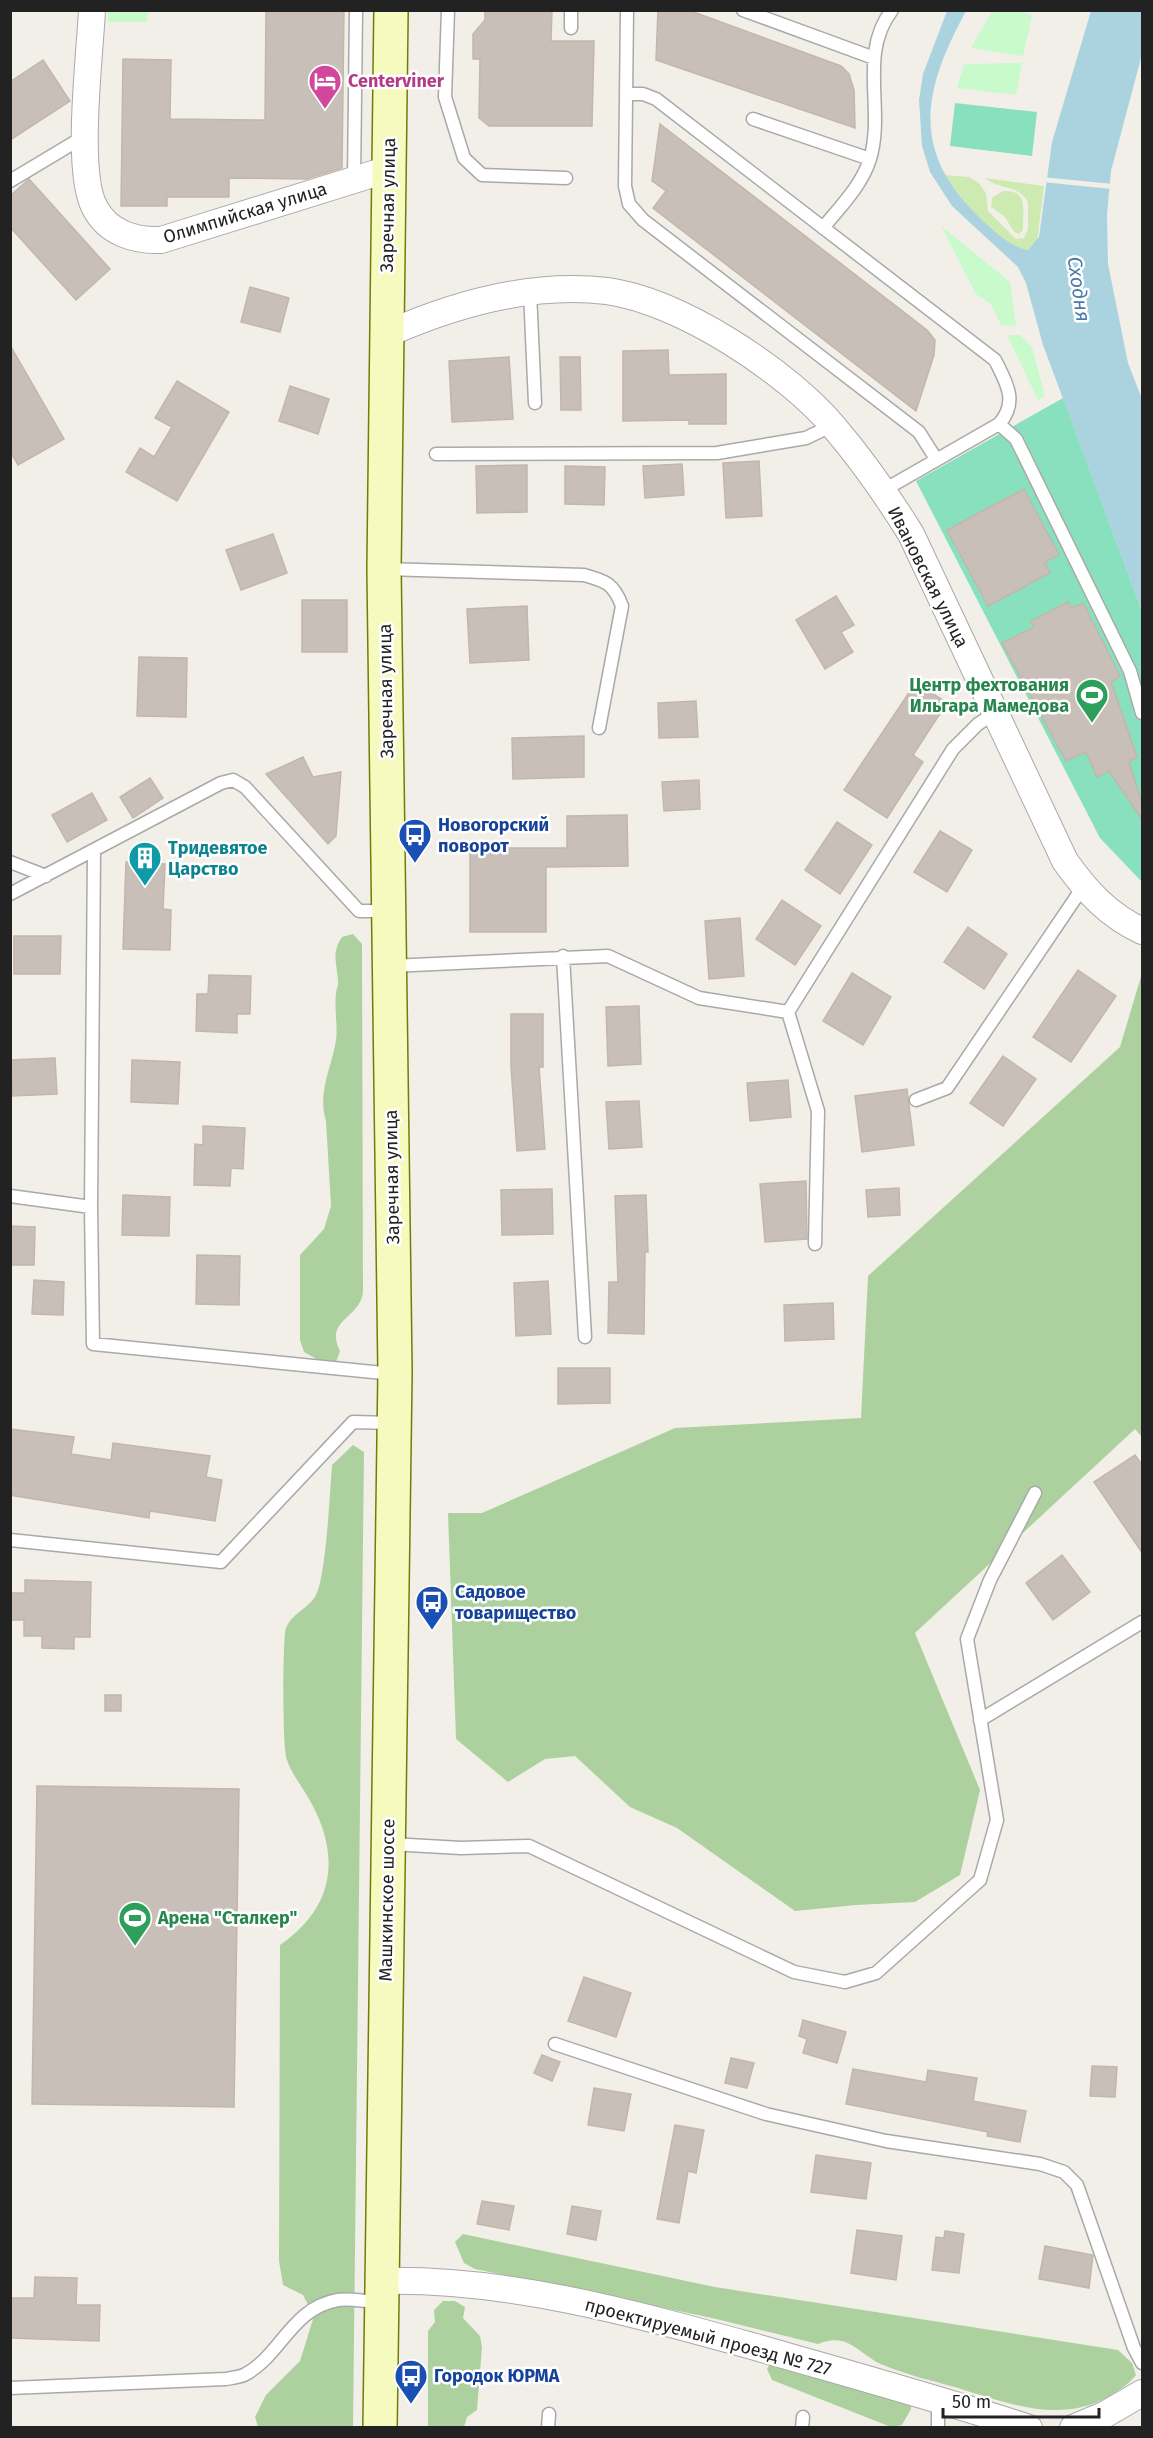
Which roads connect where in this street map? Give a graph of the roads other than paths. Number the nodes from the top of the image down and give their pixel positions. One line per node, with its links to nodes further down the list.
1 (92, 10): 13 (street, Олимпийская улица)
2 (356, 10): 17 (lane)
3 (391, 10): 15 (main road, Заречная улица)
4 (448, 10): 16 (lane)
5 (572, 10): 9 (lane)
6 (627, 10): 11 (lane)
7 (743, 10): 10 (lane)
8 (892, 10): 10 (lane)
9 (571, 28)
10 (874, 58): 14 (lane)
11 (626, 94): 19 (lane); 26 (lane)
12 (753, 119): 14 (lane)
13 (85, 136): 17 (street, Олимпийская улица); 18 (lane)
14 (870, 159): 19 (lane)
15 (389, 169): 17 (street, Олимпийская улица); 21 (main road, Заречная улица)
16 (566, 178)
17 (354, 180)
18 (10, 181)
19 (823, 228): 23 (lane)
20 (530, 292): 21 (street, Ивановская улица); 22 (lane); 24 (street, Ивановская улица)
21 (387, 334): 28 (main road, Заречная улица)
22 (535, 403)
23 (999, 424): 26 (lane); 30 (lane)
24 (833, 425): 25 (lane); 27 (street, Ивановская улица)
25 (436, 454)
26 (936, 459): 27 (lane)
27 (884, 490): 29 (street, Ивановская улица)
28 (384, 569): 31 (lane); 37 (main road, Заречная улица)
29 (995, 713): 35 (street, Ивановская улица); 41 (lane)
30 (1143, 713)
31 (599, 728)
32 (94, 852): 34 (lane); 37 (lane); 44 (lane)
33 (10, 862): 34 (lane)
34 (46, 876): 36 (lane)
35 (1083, 887): 38 (street, Ивановская улица); 42 (lane)
36 (10, 894)
37 (388, 911): 40 (main road, Заречная улица)
38 (1143, 931)
39 (563, 957): 40 (lane); 41 (lane); 46 (lane)
40 (390, 966): 47 (main road, Заречная улица)
41 (788, 1012): 45 (lane)
42 (916, 1100)
43 (10, 1196): 44 (lane)
44 (91, 1207): 47 (lane)
45 (815, 1244)
46 (585, 1337)
47 (395, 1373): 48 (main road, Машкинское шоссе)
48 (394, 1422): 50 (lane); 53 (main road, Машкинское шоссе)
49 (1035, 1493): 52 (lane)
50 (10, 1540)
51 (1143, 1622): 52 (lane)
52 (980, 1720): 53 (lane)
53 (388, 1844): 55 (main road, Машкинское шоссе)
54 (555, 2044): 56 (lane)
55 (381, 2292): 57 (lane); 59 (street, проектируемый проезд № 727); 61 (main road, Машкинское шоссе)
56 (1143, 2363)
57 (10, 2388)
58 (1143, 2393): 65 (street)
59 (938, 2399): 63 (lane); 64 (street, проектируемый проезд № 727)
60 (549, 2414): 62 (lane)
61 (380, 2427)
62 (548, 2427)
63 (938, 2427)
64 (1029, 2427)
65 (1073, 2427)

